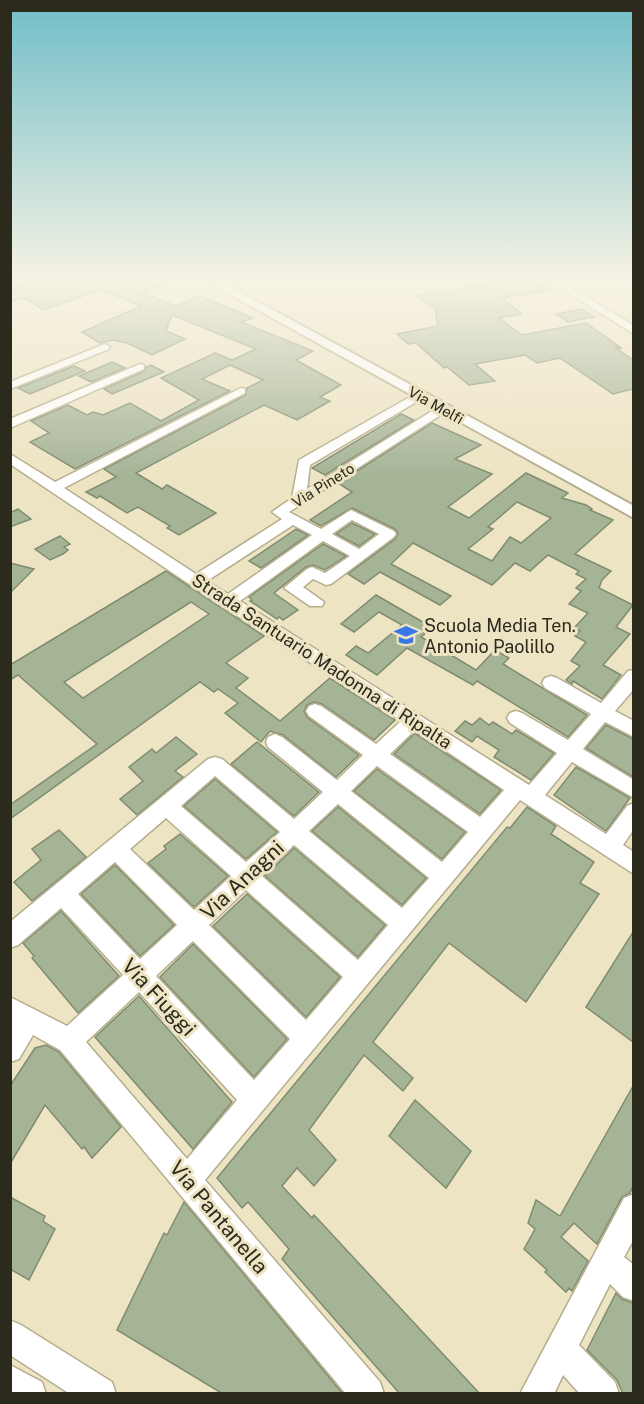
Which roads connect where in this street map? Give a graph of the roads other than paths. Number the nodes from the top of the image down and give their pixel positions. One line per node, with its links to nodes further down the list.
1 (326, 345): 6 (main road, Via Melfi)
2 (105, 347): 4 (street)
3 (140, 367): 8 (street)
4 (10, 386)
5 (241, 391): 10 (street)
6 (419, 396): 7 (main road, Via Melfi); 11 (street)
7 (444, 409): 11 (street, Via Pineto); 12 (main road, Via Melfi)
8 (10, 424)
9 (10, 458): 10 (street, Strada Santuario Madonna di Ripalta)
10 (56, 487): 16 (street, Strada Santuario Madonna di Ripalta)
11 (298, 501): 13 (street, Via Pineto)
12 (633, 513)
13 (292, 519): 14 (street); 16 (street, Via Pineto)
14 (321, 535): 15 (street); 15 (street); 17 (street)
15 (360, 555): 18 (street)
16 (196, 581): 17 (street, Strada Santuario Madonna di Ripalta)
17 (228, 602): 24 (street, Strada Santuario Madonna di Ripalta)
18 (316, 602)
19 (633, 676): 22 (street)
20 (551, 683): 22 (street)
21 (315, 711): 28 (street)
22 (603, 712): 25 (street); 27 (street)
23 (516, 718): 27 (street)
24 (414, 720): 28 (street, Via Anagni); 31 (street, Strada Santuario Madonna di Ripalta)
25 (633, 730)
26 (275, 742): 30 (street)
27 (570, 751): 29 (street); 31 (street)
28 (376, 755): 30 (street, Via Anagni); 34 (street)
29 (633, 790)
30 (337, 792): 35 (street, Via Anagni); 40 (street)
31 (523, 793): 34 (street); 36 (street, Strada Santuario Madonna di Ripalta)
32 (167, 806): 35 (street); 37 (street); 39 (street)
33 (633, 812): 36 (street)
34 (482, 830): 40 (street)
35 (294, 832): 39 (street, Via Anagni); 42 (street)
36 (609, 847): 38 (street, Strada Santuario Madonna di Ripalta)
37 (116, 849): 41 (street); 43 (street)
38 (633, 864)
39 (246, 876): 43 (street, Via Anagni); 46 (street)
40 (443, 876): 42 (street)
41 (62, 894): 44 (street); 45 (street, Via Fiuggi)
42 (403, 923): 46 (street)
43 (193, 926): 45 (street, Via Anagni); 48 (street)
44 (10, 937)
45 (139, 976): 49 (street, Via Anagni); 51 (street, Via Fiuggi)
46 (359, 976): 48 (street)
47 (20, 1014): 49 (street); 50 (street)
48 (307, 1038): 51 (street)
49 (69, 1041): 52 (street, Via Pantanella)
50 (10, 1050)
51 (255, 1100): 52 (street)
52 (188, 1179): 61 (street, Via Pantanella)
53 (633, 1208): 54 (street)
54 (606, 1260): 55 (street); 57 (street)
55 (633, 1286)
56 (10, 1336): 60 (street)
57 (560, 1349): 62 (street); 63 (street)
58 (10, 1381): 59 (street)
59 (30, 1394)
60 (100, 1394)
61 (368, 1394)
62 (536, 1394)
63 (603, 1394)

